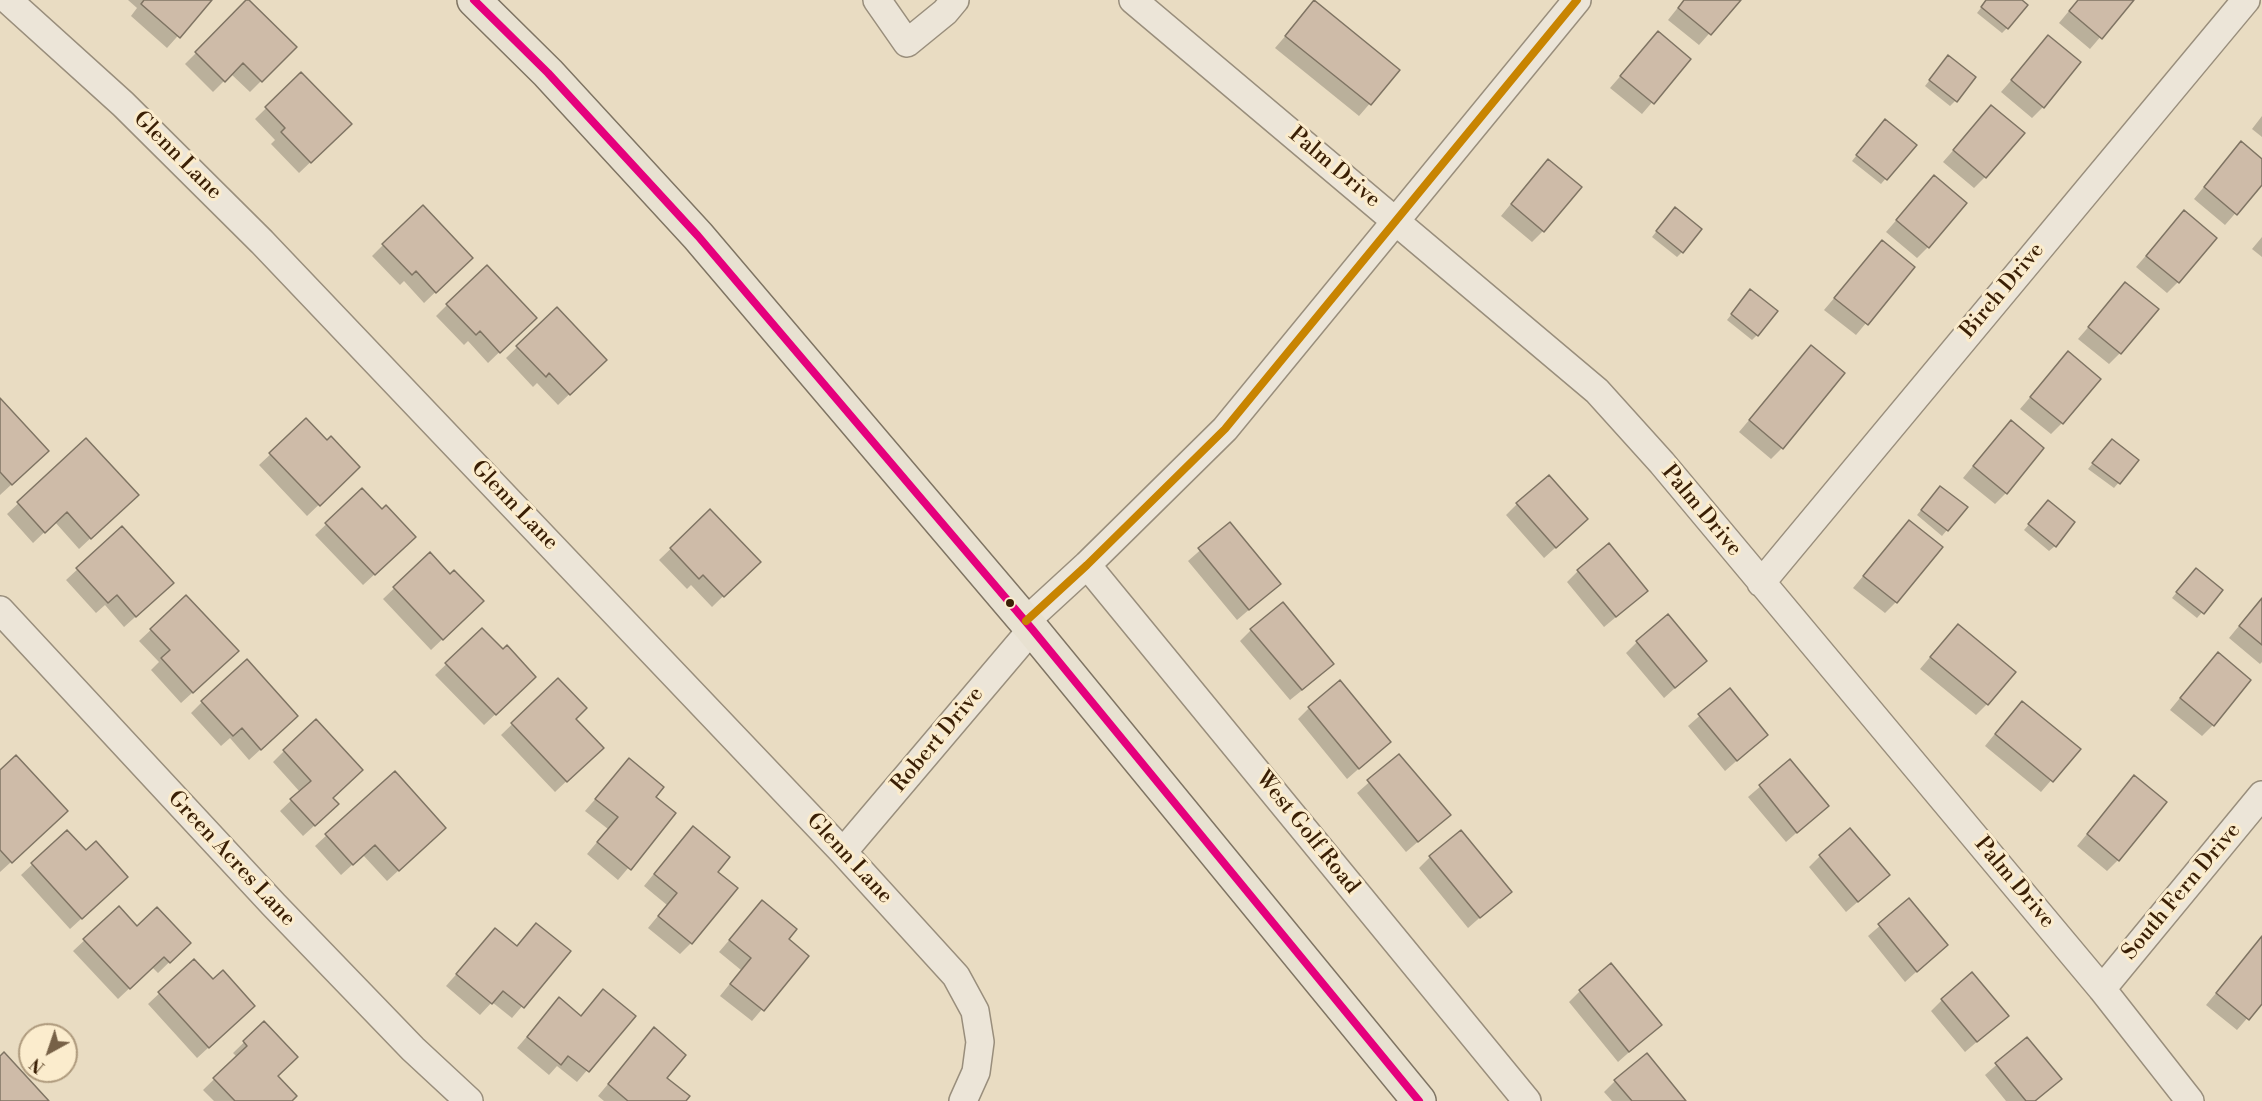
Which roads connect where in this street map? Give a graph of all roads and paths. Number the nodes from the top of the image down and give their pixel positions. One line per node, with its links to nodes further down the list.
1 (8, 0): 14 (street, Glenn Lane)
2 (474, 0): 12 (main road)
3 (877, 0): 4 (street)
4 (955, 0)
5 (1133, 0): 8 (street, Palm Drive)
6 (1577, 0): 8 (street, Robert Drive)
7 (2246, 0): 10 (street, Birch Drive)
8 (1396, 221): 9 (street, Robert Drive); 10 (street, Palm Drive)
9 (1087, 565): 12 (street, Robert Drive); 19 (street, West Golf Road)
10 (1761, 583): 15 (street, Palm Drive)
11 (0, 610): 16 (street, Green Acres Lane)
12 (1029, 625): 14 (street, Robert Drive); 18 (main road)
13 (2262, 795): 15 (street, South Fern Drive)
14 (843, 852): 17 (street, Glenn Lane)
15 (2102, 988): 20 (street, Palm Drive)
16 (469, 1101)
17 (963, 1101)
18 (1419, 1101)
19 (1527, 1101)
20 (2190, 1101)

